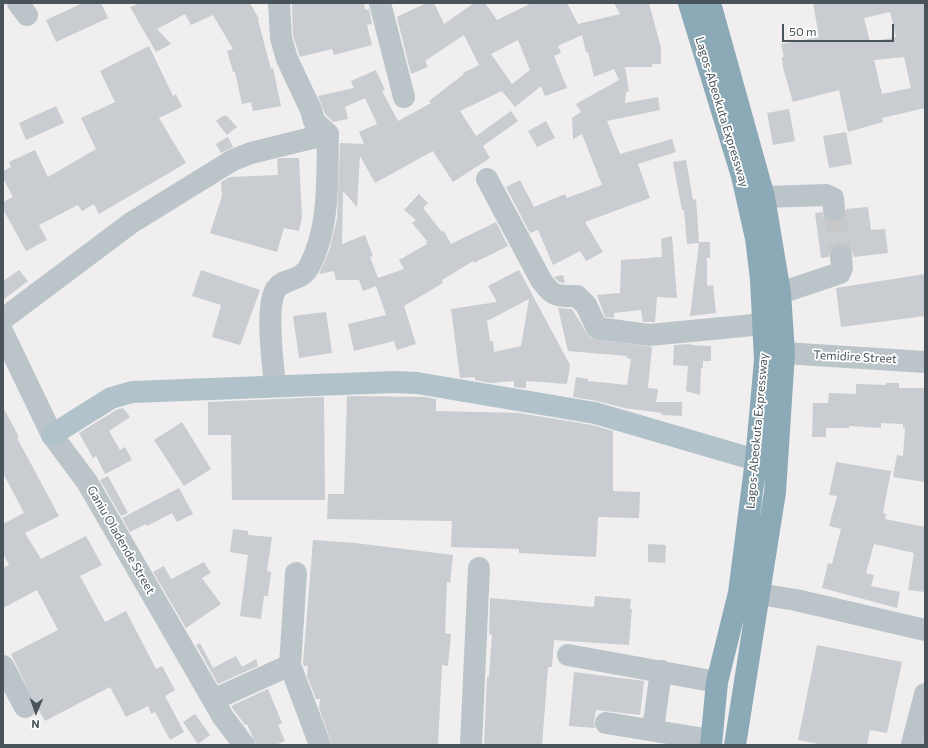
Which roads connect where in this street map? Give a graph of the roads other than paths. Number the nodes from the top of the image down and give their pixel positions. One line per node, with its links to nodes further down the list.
1 (279, 3): 6 (street)
2 (380, 3): 5 (street)
3 (689, 3): 13 (highway, Lagos-Abeokuta Expressway)
4 (710, 3): 8 (highway, Lagos-Abeokuta Expressway)
5 (404, 97)
6 (328, 134): 12 (street); 17 (street)
7 (487, 178): 13 (street)
8 (764, 197): 9 (street); 11 (highway, Lagos-Abeokuta Expressway)
9 (834, 210)
10 (841, 256): 11 (street)
11 (780, 293): 15 (highway, Lagos-Abeokuta Expressway)
12 (3, 319)
13 (764, 324): 19 (highway, Lagos-Abeokuta Expressway)
14 (3, 333): 18 (street, Ganiu Oladende Street)
15 (784, 353): 16 (street, Temidire Street); 22 (highway, Lagos-Abeokuta Expressway)
16 (925, 362)
17 (275, 386): 18 (main road); 19 (main road)
18 (52, 436): 30 (street, Ganiu Oladende Street)
19 (756, 460): 28 (highway, Lagos-Abeokuta Expressway)
20 (479, 568): 38 (street)
21 (296, 573): 25 (street)
22 (760, 594): 23 (street); 39 (highway, Lagos-Abeokuta Expressway)
23 (925, 630)
24 (568, 655): 27 (street)
25 (290, 665): 30 (street); 37 (street)
26 (3, 666): 31 (street)
27 (661, 671): 28 (street); 33 (street)
28 (717, 682): 34 (highway, Lagos-Abeokuta Expressway)
29 (925, 694): 35 (street)
30 (213, 700): 36 (street, Ganiu Oladende Street)
31 (25, 707)
32 (606, 722): 33 (street)
33 (653, 730): 34 (street)
34 (711, 743)
35 (912, 744)
36 (244, 745)
37 (320, 745)
38 (471, 745)
39 (735, 745)

